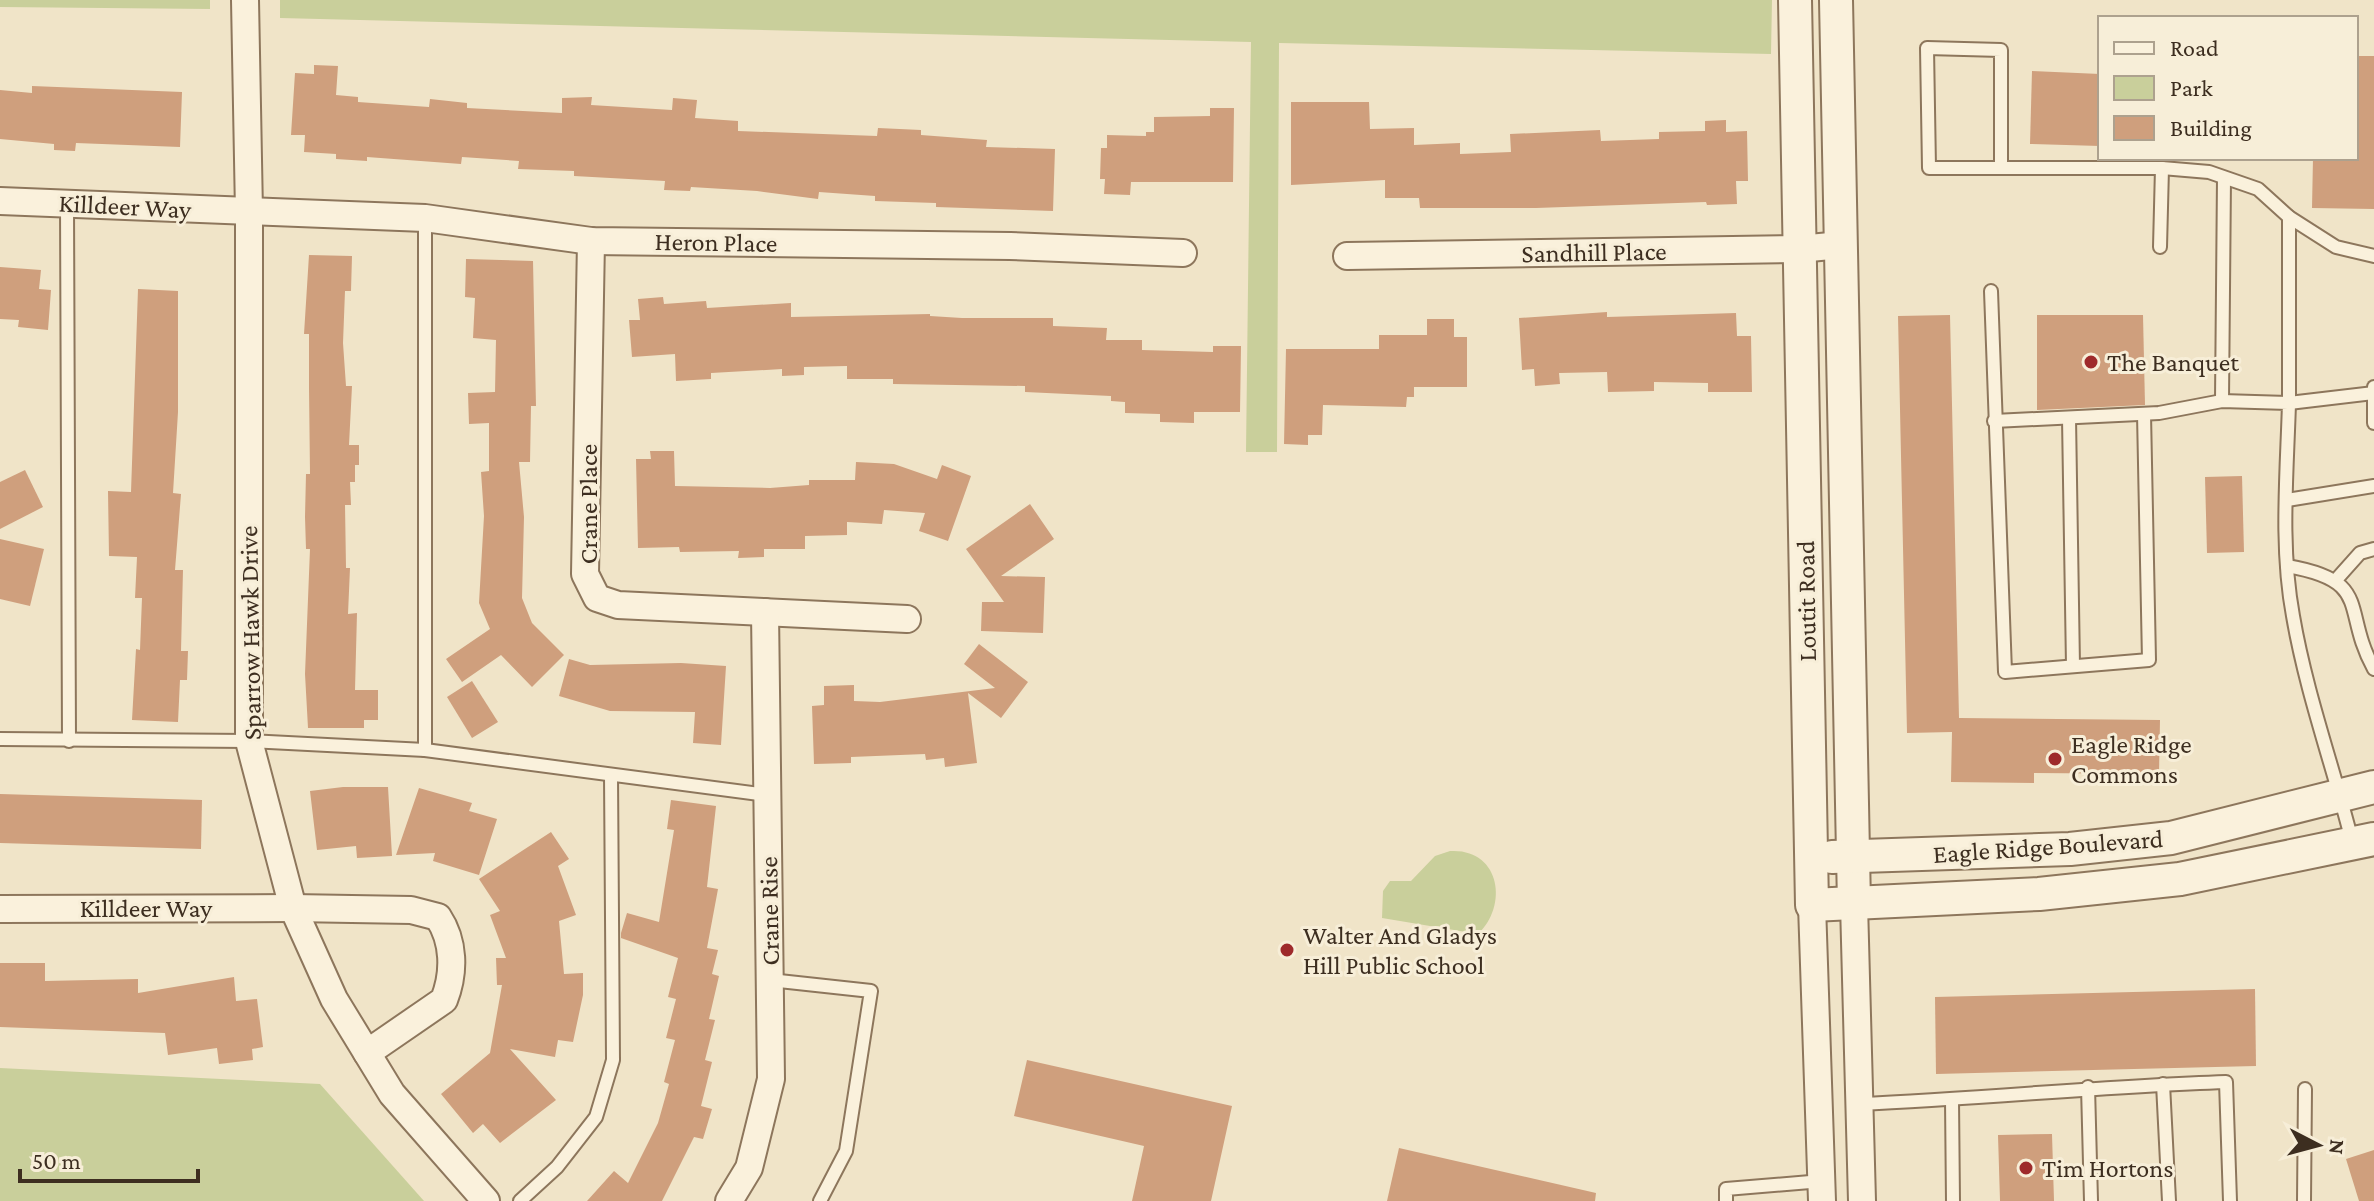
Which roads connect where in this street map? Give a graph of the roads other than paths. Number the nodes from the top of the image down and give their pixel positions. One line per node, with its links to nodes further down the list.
1 (245, 0): 9 (street, Sparrow Hawk Drive)
2 (1795, 0): 15 (street, Loutit Road)
3 (1836, 0): 13 (street, Loutit Road)
4 (2001, 168): 4 (lane); 5 (lane)
5 (2162, 168): 6 (lane); 14 (lane)
6 (2224, 178): 10 (lane); 22 (lane)
7 (0, 201): 8 (street, Killdeer Way)
8 (67, 203): 9 (street, Killdeer Way); 38 (lane)
9 (249, 212): 11 (street, Heron Place); 39 (street, Sparrow Hawk Drive)
10 (2289, 217): 18 (lane); 23 (lane)
11 (425, 218): 12 (street, Heron Place); 40 (lane)
12 (591, 241): 16 (street, Heron Place); 33 (street, Crane Place)
13 (1841, 245): 15 (street, Sandhill Place); 47 (street, Loutit Road)
14 (2160, 247)
15 (1799, 249): 17 (street, Sandhill Place); 46 (street, Loutit Road)
16 (1183, 253)
17 (1347, 256)
18 (2374, 256)
19 (1991, 291): 26 (lane)
20 (2374, 387): 21 (lane)
21 (2374, 393): 23 (lane); 27 (lane)
22 (2222, 401): 23 (lane); 24 (lane)
23 (2289, 403): 29 (lane)
24 (2144, 414): 25 (lane); 35 (lane)
25 (2069, 418): 26 (lane); 35 (lane)
26 (1994, 421): 35 (lane)
27 (2374, 423)
28 (2374, 486): 29 (lane)
29 (2287, 500): 31 (lane)
30 (2374, 549): 32 (lane)
31 (2287, 566): 32 (lane); 44 (lane)
32 (2335, 581): 36 (lane)
33 (765, 612): 34 (street, Crane Place); 43 (street, Crane Rise)
34 (907, 619)
35 (2073, 666)
36 (2374, 669)
37 (0, 739): 38 (lane)
38 (69, 741): 39 (lane)
39 (249, 741): 40 (lane); 50 (street, Sparrow Hawk Drive)
40 (425, 750): 41 (lane)
41 (611, 775): 43 (lane); 61 (lane)
42 (2374, 787): 44 (street, Eagle Ridge Boulevard)
43 (767, 795): 52 (street, Crane Rise)
44 (2341, 795): 45 (lane); 47 (street, Eagle Ridge Boulevard)
45 (2364, 841): 48 (street, Eagle Ridge Boulevard)
46 (1811, 856): 47 (street, Eagle Ridge Boulevard); 49 (street, Loutit Road)
47 (1854, 857): 48 (street, Loutit Road)
48 (1854, 904): 49 (street, Eagle Ridge Boulevard); 58 (street, Loutit Road)
49 (1812, 905): 59 (street, Loutit Road)
50 (293, 908): 51 (street, Killdeer Way); 53 (street, Sparrow Hawk Drive); 53 (street, Killdeer Way)
51 (0, 909)
52 (770, 980): 62 (street, Crane Rise); 63 (lane)
53 (367, 1053): 60 (street, Sparrow Hawk Drive)
54 (2163, 1084): 55 (lane); 68 (lane); 69 (lane)
55 (2088, 1087): 57 (lane); 67 (lane)
56 (2305, 1089): 70 (lane)
57 (1952, 1100): 58 (lane); 66 (lane)
58 (1859, 1104): 65 (street, Loutit Road)
59 (1822, 1191): 64 (lane)
60 (486, 1201)
61 (520, 1201)
62 (729, 1201)
63 (820, 1201)
64 (1726, 1201)
65 (1862, 1201)
66 (1953, 1201)
67 (2091, 1201)
68 (2169, 1201)
69 (2230, 1201)
70 (2304, 1201)

